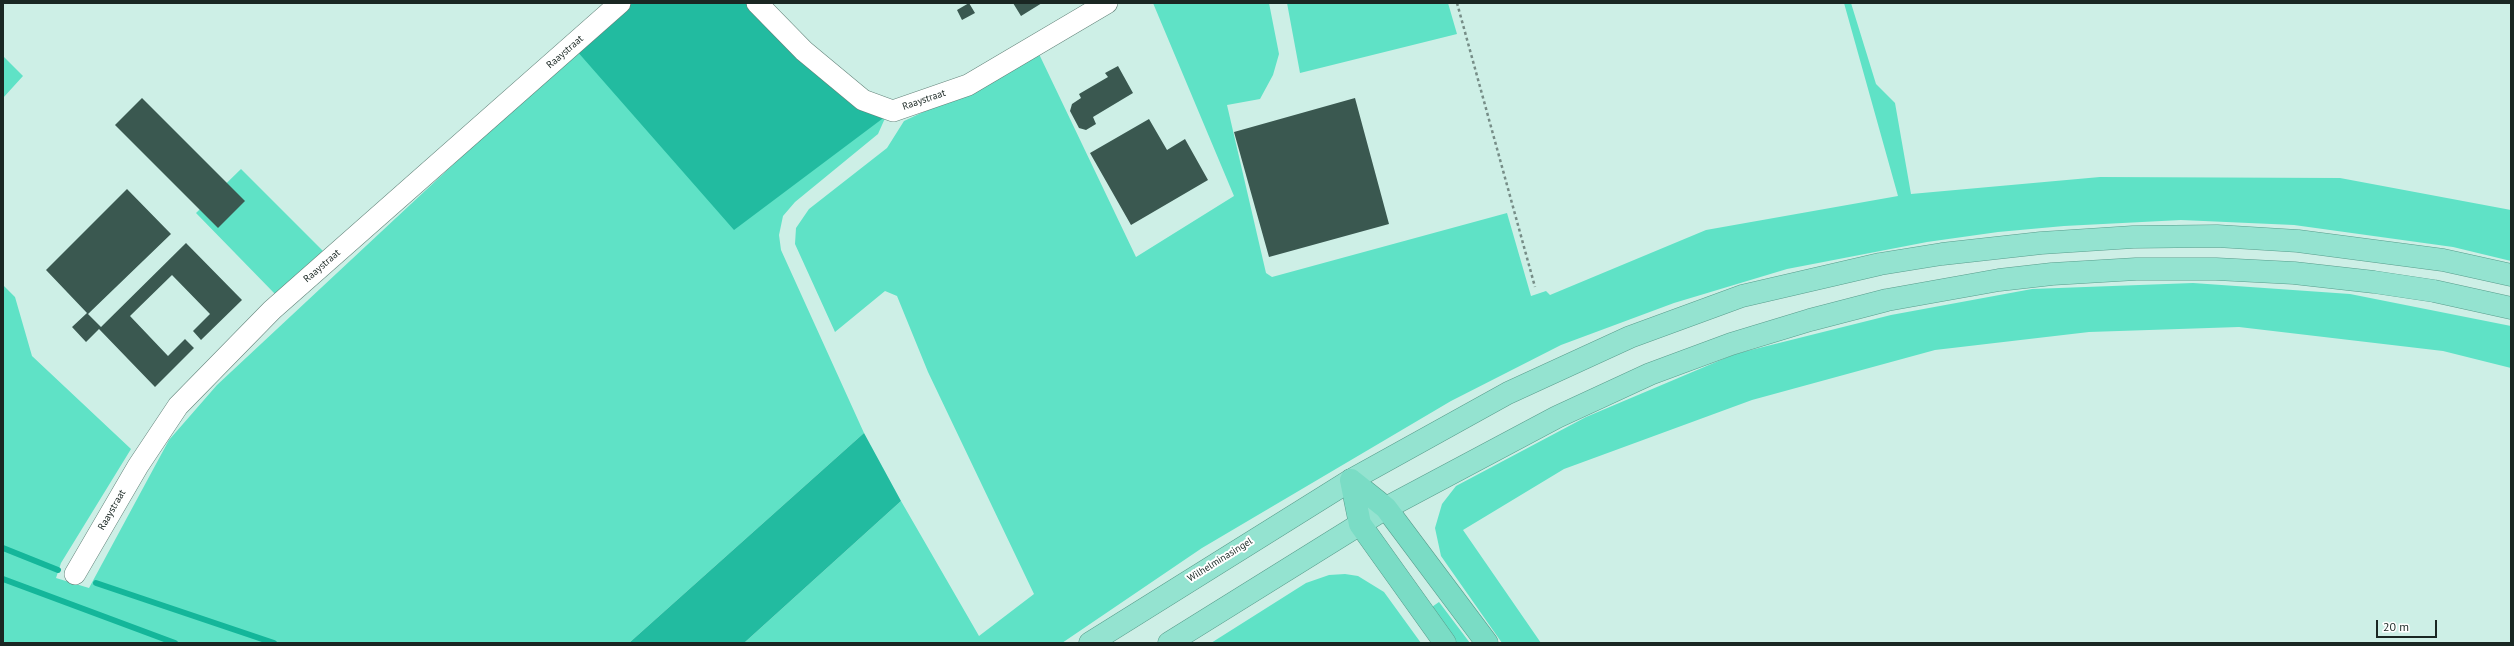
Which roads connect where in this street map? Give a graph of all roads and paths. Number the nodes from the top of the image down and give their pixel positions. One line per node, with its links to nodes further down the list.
1 (620, 3): 11 (street, Raaystraat)
2 (757, 3): 3 (street, Raaystraat)
3 (1107, 3)
4 (1457, 3): 6 (path)
5 (2511, 275): 8 (highway, Wilhelminasingel)
6 (1535, 287)
7 (2511, 308): 9 (highway)
8 (1351, 480): 9 (highway); 10 (highway); 12 (highway, Wilhelminasingel)
9 (1386, 508): 10 (highway); 15 (highway)
10 (1360, 524): 13 (highway); 14 (highway)
11 (75, 574)
12 (1090, 643)
13 (1169, 643)
14 (1445, 643)
15 (1487, 643)

